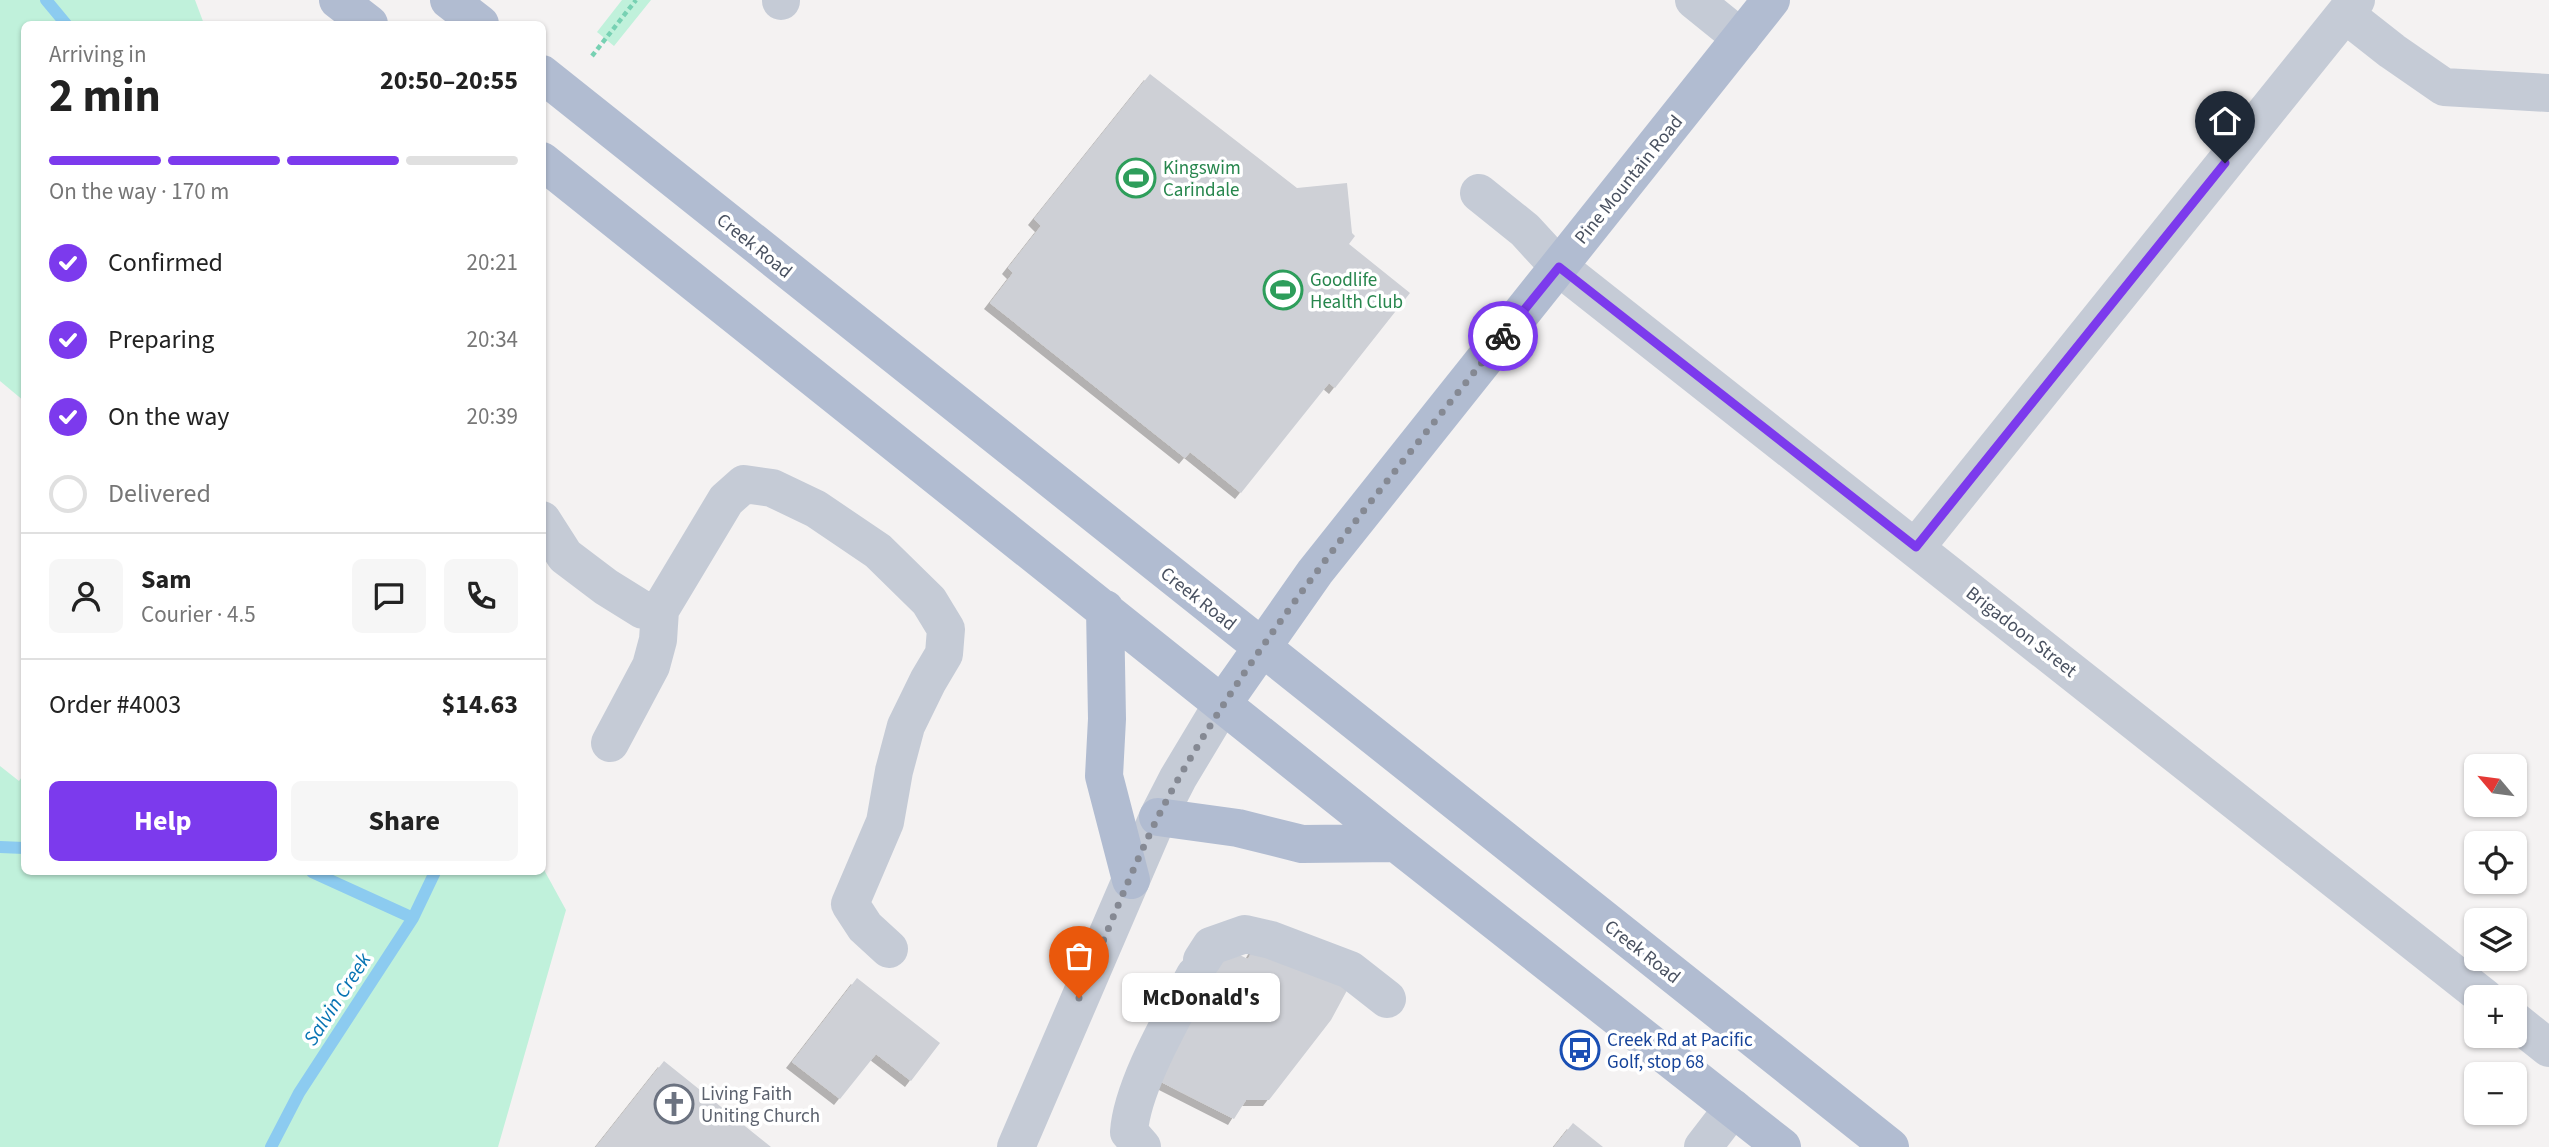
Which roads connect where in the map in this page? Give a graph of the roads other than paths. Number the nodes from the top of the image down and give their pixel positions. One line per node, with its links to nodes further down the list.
1 (338, 0): 6 (main road)
2 (449, 0): 7 (main road)
3 (1694, 0): 8 (street)
4 (1771, 0): 8 (main road, Pine Mountain Road)
5 (2351, 7): 10 (street); 15 (street)
6 (365, 21)
7 (476, 21)
8 (1741, 38): 13 (main road, Pine Mountain Road)
9 (546, 77): 18 (main road, Creek Road)
10 (2549, 93)
11 (546, 164): 16 (main road)
12 (1479, 193): 13 (street, Brigadoon Street)
13 (1559, 267): 15 (street, Brigadoon Street); 18 (main road, Pine Mountain Road)
14 (546, 526): 17 (street)
15 (1916, 547): 25 (street, Brigadoon Street)
16 (1105, 609): 19 (main road); 23 (main road)
17 (660, 610): 20 (street); 24 (street)
18 (1261, 646): 19 (main road, Pine Mountain Road); 34 (main road, Creek Road)
19 (1223, 704): 21 (street, Pine Mountain Road); 22 (main road)
20 (610, 743)
21 (1158, 817): 22 (main road); 23 (street, Pine Mountain Road)
22 (1396, 843): 29 (main road)
23 (1131, 880): 30 (street, Pine Mountain Road)
24 (889, 949)
25 (2469, 985)
26 (1387, 999): 31 (street)
27 (2527, 1031): 28 (street)
28 (2549, 1048)
29 (1733, 1108): 32 (street); 33 (main road)
30 (1016, 1147)
31 (1142, 1147)
32 (1703, 1147)
33 (1782, 1147)
34 (1890, 1147)

